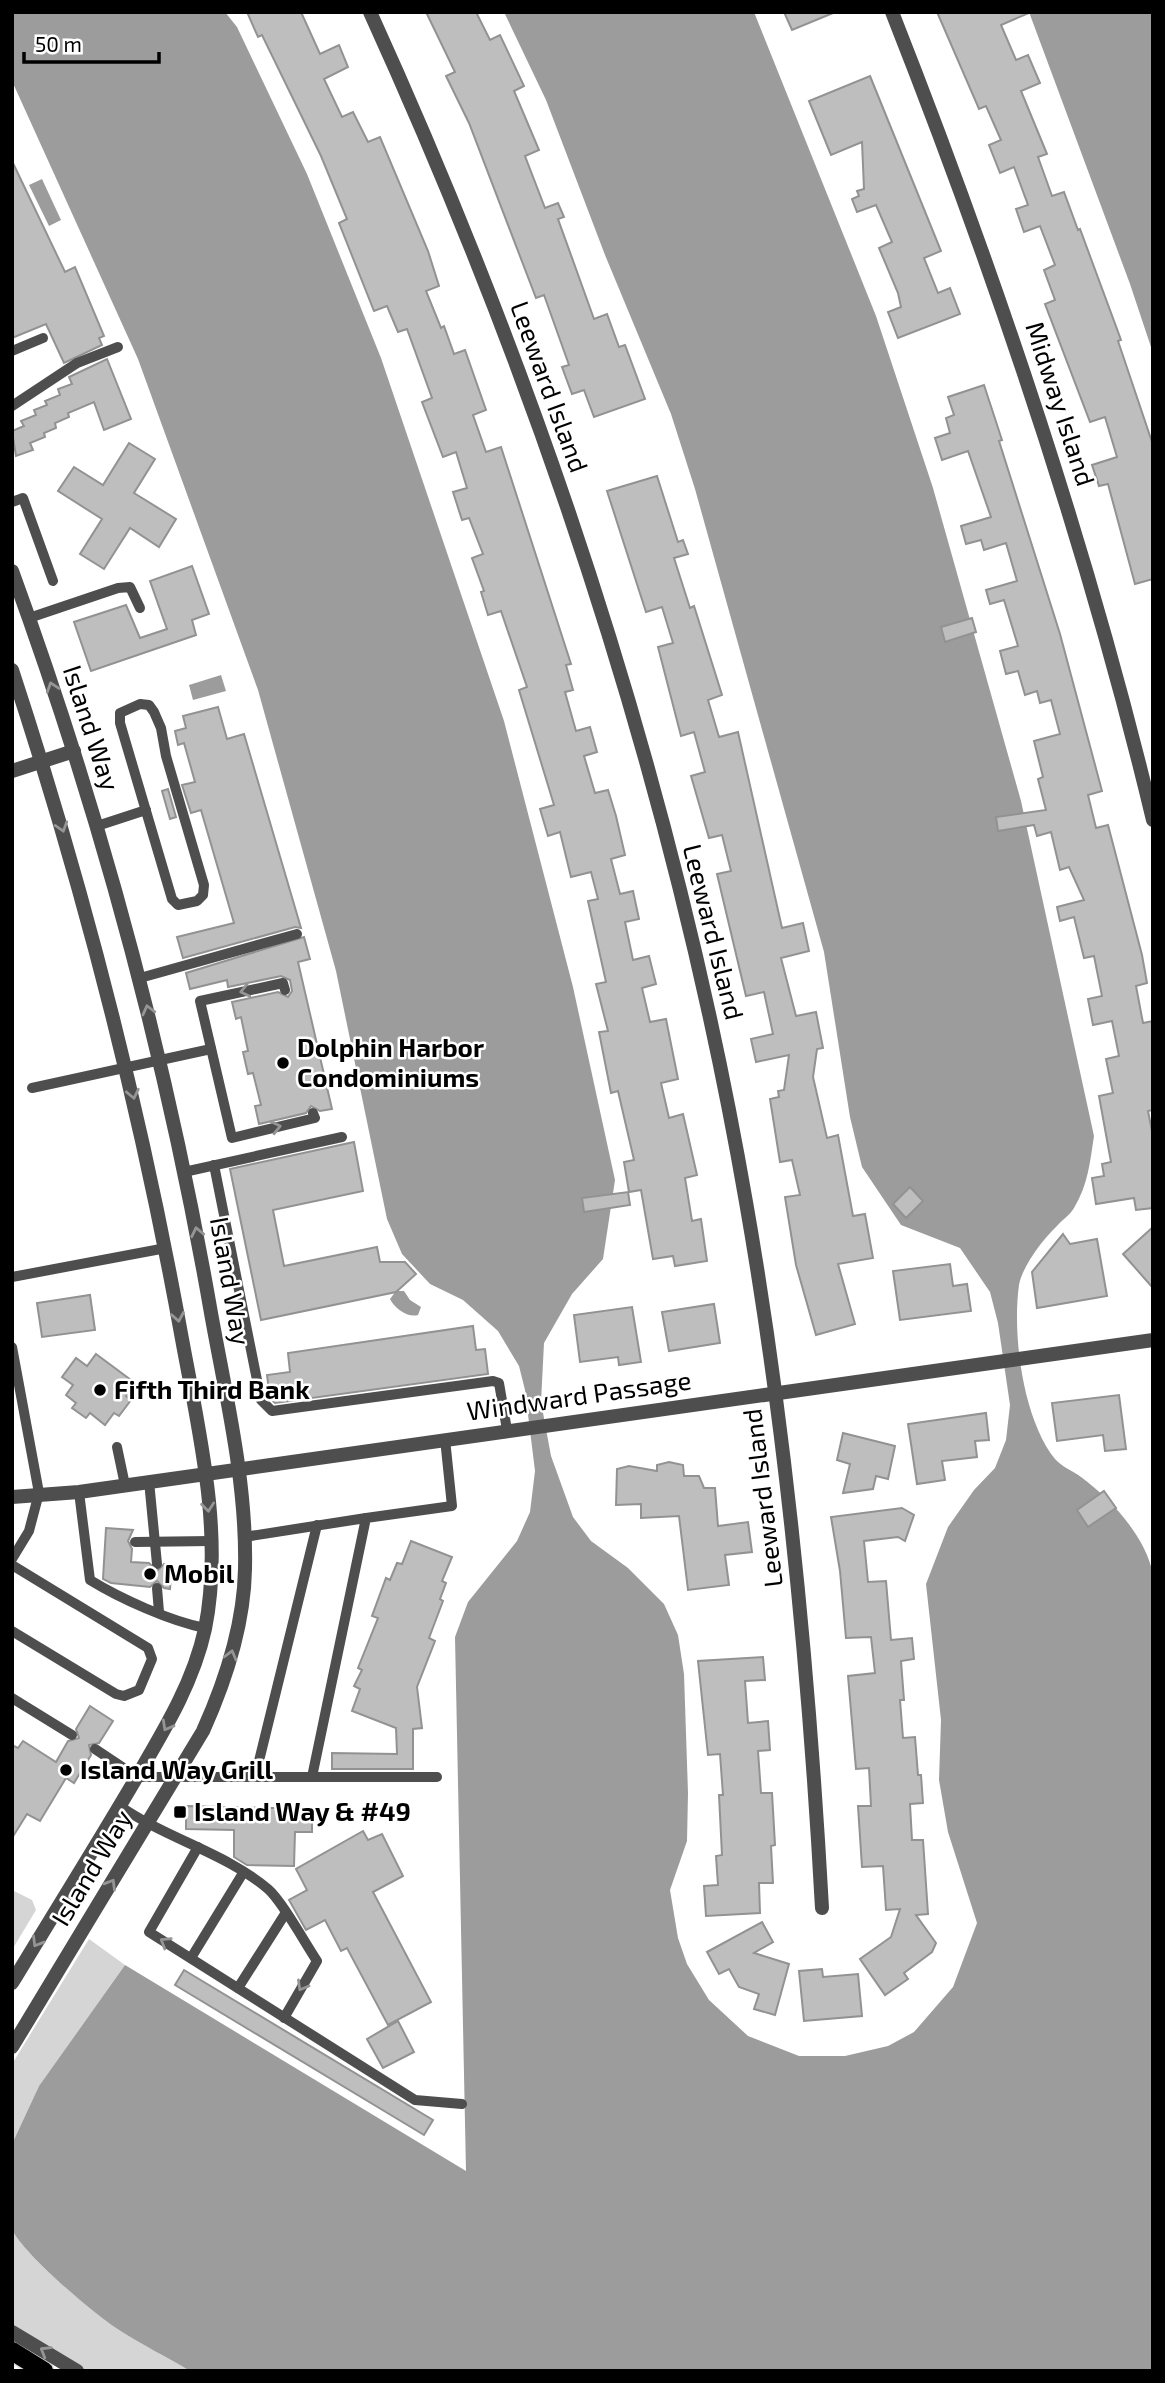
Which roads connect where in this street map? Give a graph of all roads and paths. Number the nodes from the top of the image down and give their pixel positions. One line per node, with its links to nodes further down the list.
1 (370, 12): 34 (street, Leeward Island)
2 (892, 12): 17 (street, Midway Island)
3 (43, 338): 5 (lane)
4 (118, 348): 6 (lane)
5 (12, 351)
6 (12, 406)
7 (12, 502): 9 (lane)
8 (12, 571): 11 (street, Island Way)
9 (53, 581)
10 (140, 608): 11 (lane)
11 (29, 618): 13 (street, Island Way, one-way to 11)
12 (12, 670): 14 (street, Island Way)
13 (74, 751): 14 (street); 18 (street, Island Way)
14 (43, 762): 15 (street); 24 (street, Island Way, one-way to 24)
15 (12, 771)
16 (146, 810): 16 (lane); 18 (lane)
17 (1153, 820)
18 (97, 826): 20 (street, Island Way)
19 (297, 934): 20 (lane)
20 (140, 978): 23 (street, Island Way, one-way to 20)
21 (285, 989): 22 (lane, one-way to 22)
22 (211, 1049): 23 (lane); 26 (lane, one-way to 26)
23 (160, 1061): 24 (lane); 29 (street, Island Way)
24 (127, 1069): 25 (lane); 30 (street, Island Way, one-way to 30)
25 (32, 1088)
26 (313, 1113)
27 (342, 1136): 28 (lane)
28 (214, 1165): 29 (lane); 35 (lane)
29 (184, 1172): 38 (street, Island Way, one-way to 29)
30 (166, 1248): 31 (lane); 39 (street, Island Way, one-way to 39)
31 (12, 1277)
32 (1153, 1340): 34 (street, Windward Passage)
33 (12, 1347): 43 (lane)
34 (775, 1393): 35 (street, Windward Passage); 70 (street, Leeward Island)
35 (508, 1430): 36 (street, Windward Passage)
36 (445, 1439): 38 (street, Windward Passage); 45 (lane)
37 (117, 1447): 41 (lane)
38 (238, 1469): 39 (street, Windward Passage); 47 (street, Island Way)
39 (204, 1473): 40 (street, Windward Passage); 48 (street, Island Way, one-way to 48)
40 (149, 1481): 41 (street, Windward Passage); 50 (lane)
41 (125, 1485): 42 (street, Windward Passage)
42 (79, 1492): 43 (street, Windward Passage); 55 (lane)
43 (39, 1493): 44 (street, Windward Passage); 51 (lane)
44 (12, 1497)
45 (366, 1518): 46 (lane); 64 (lane)
46 (317, 1525): 47 (lane); 63 (lane)
47 (244, 1537): 62 (street, Island Way, one-way to 47)
48 (211, 1541): 50 (lane); 56 (street, Island Way)
49 (135, 1542): 50 (lane)
50 (157, 1543): 52 (lane)
51 (12, 1559)
52 (157, 1564)
53 (12, 1565): 57 (lane)
54 (157, 1588): 55 (lane)
55 (159, 1612): 56 (lane)
56 (205, 1628): 61 (street, Island Way, one-way to 61)
57 (12, 1631)
58 (12, 1699): 59 (lane)
59 (72, 1735)
60 (95, 1749): 61 (lane)
61 (137, 1777): 62 (lane); 66 (street, Island Way)
62 (176, 1777): 63 (lane); 67 (street, Island Way)
63 (255, 1777): 64 (lane)
64 (312, 1777): 65 (lane)
65 (437, 1777)
66 (120, 1806): 67 (lane); 73 (street, Island Way, one-way to 73)
67 (147, 1825): 68 (lane); 76 (street, Island Way, one-way to 67)
68 (198, 1847): 69 (lane); 72 (lane, one-way to 68)
69 (243, 1874): 71 (lane); 72 (lane)
70 (822, 1908)
71 (285, 1914): 74 (lane); 75 (lane, one-way to 75)
72 (191, 1958): 74 (lane)
73 (12, 1983)
74 (238, 1988): 75 (lane)
75 (285, 2018): 77 (lane)
76 (12, 2047)
77 (462, 2104)
78 (12, 2332): 81 (street, one-way to 78)
79 (12, 2351): 80 (main road)
80 (44, 2371)
81 (77, 2371)

